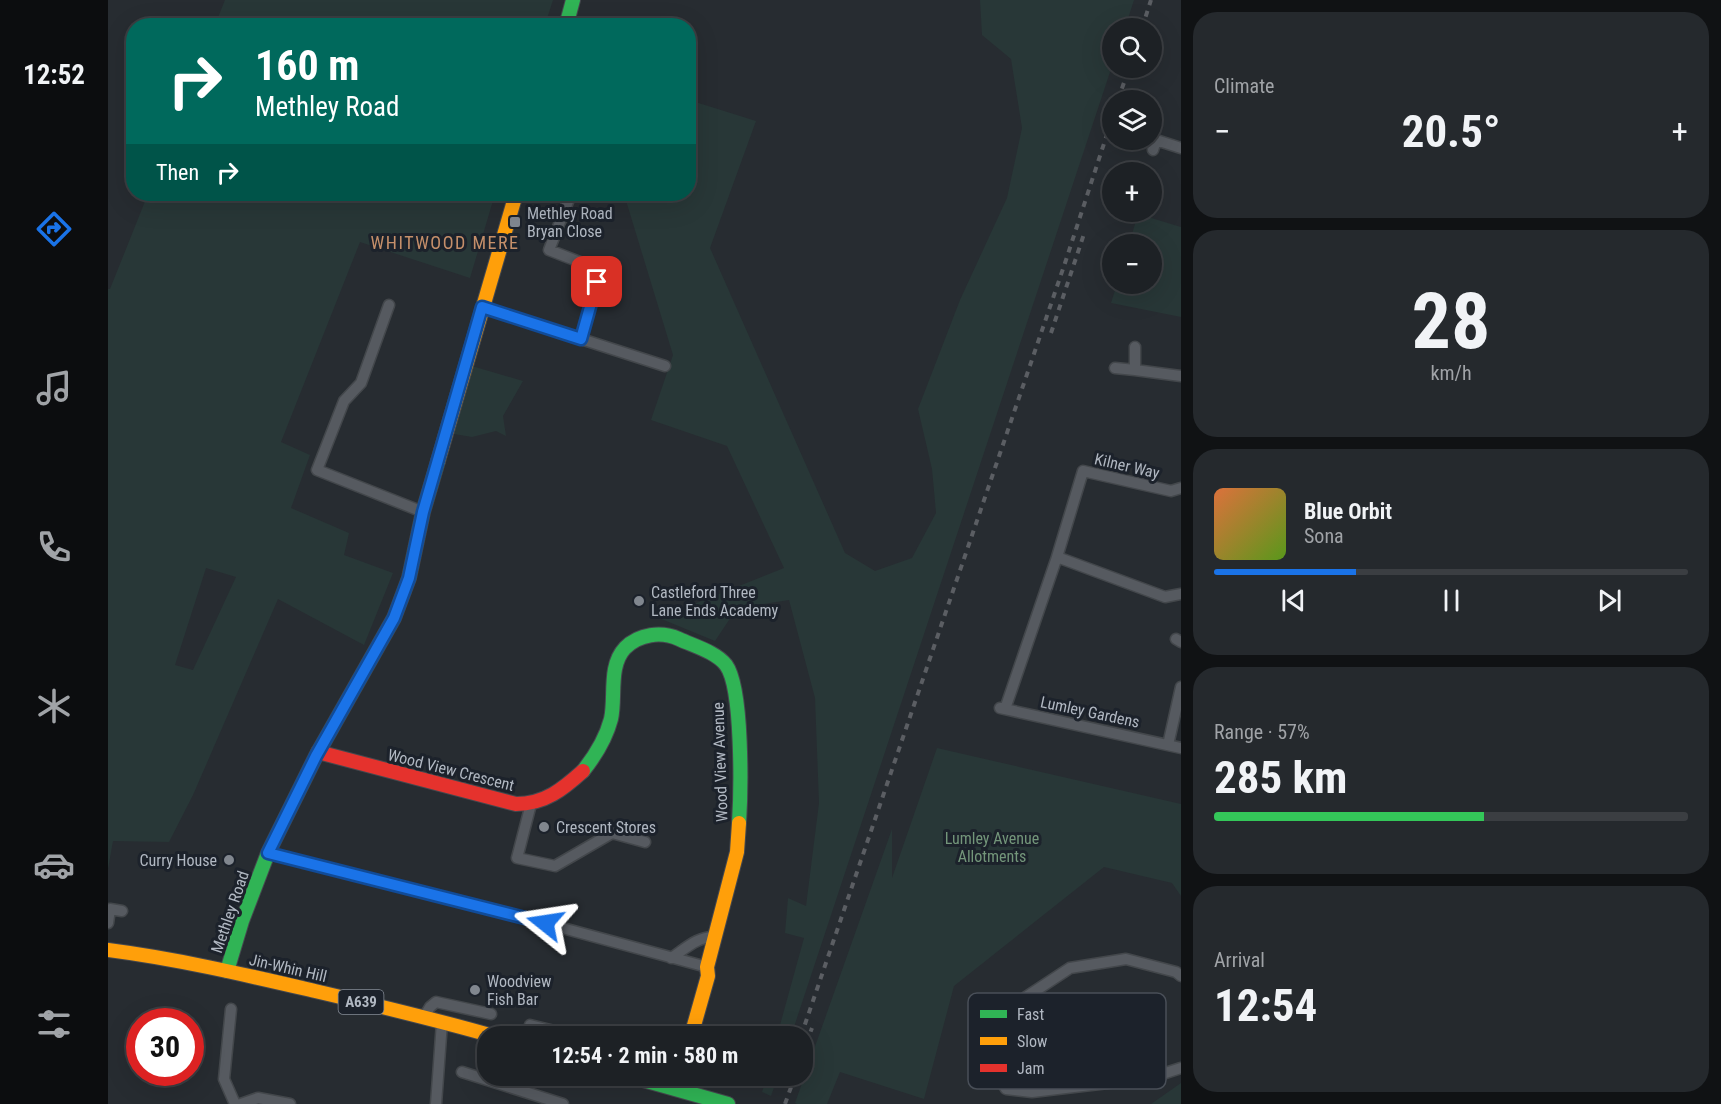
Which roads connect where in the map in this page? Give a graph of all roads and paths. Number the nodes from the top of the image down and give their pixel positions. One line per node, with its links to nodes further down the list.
1 (573, 0): 2 (main road)
2 (568, 18)
3 (1162, 142): 4 (street)
4 (1181, 148)
5 (514, 201): 8 (main road, Methley Road)
6 (568, 201): 9 (street)
7 (389, 305): 16 (street)
8 (482, 307): 9 (street); 16 (main road, Methley Road)
9 (581, 339): 11 (street)
10 (1135, 347): 13 (street)
11 (665, 366)
12 (1115, 368): 13 (street)
13 (1135, 370): 14 (street)
14 (1181, 376)
15 (1181, 488): 17 (street, Kilner Way)
16 (423, 512): 24 (main road, Methley Road)
17 (1057, 557): 18 (street, Kilner Way); 19 (street)
18 (1043, 594): 22 (street, Lumley Gardens)
19 (1181, 594)
20 (654, 633): 25 (main road, Wood View Crescent); 30 (main road, Wood View Avenue)
21 (1181, 687): 22 (street)
22 (1168, 745): 23 (street, Lumley Gardens)
23 (1181, 748)
24 (318, 752): 25 (main road, Wood View Crescent); 27 (main road, Methley Road)
25 (531, 804): 26 (street)
26 (645, 842)
27 (268, 853): 32 (street); 34 (main road, Methley Road)
28 (122, 911): 29 (street)
29 (108, 923)
30 (715, 937): 32 (street); 33 (main road, Wood View Avenue)
31 (108, 950): 34 (main road, Jin-Whin Hill / A639)
32 (671, 958): 33 (street)
33 (707, 967): 43 (main road, Wood View Avenue)
34 (227, 971): 39 (main road, Jin-Whin Hill / A639)
35 (1181, 976): 36 (street)
36 (1032, 993)
37 (231, 1009): 51 (street)
38 (491, 1014): 39 (street)
39 (424, 1017): 40 (main road, Jin-Whin Hill / A639)
40 (442, 1022): 44 (main road, Jin-Whin Hill / A639); 54 (street)
41 (530, 1025): 42 (street)
42 (534, 1026)
43 (694, 1026)
44 (477, 1032)
45 (1181, 1068): 47 (street)
46 (462, 1072): 55 (street)
47 (1166, 1073)
48 (664, 1086): 56 (main road)
49 (1006, 1089): 50 (street)
50 (1057, 1089)
51 (235, 1104)
52 (241, 1104): 53 (street)
53 (290, 1104)
54 (436, 1104)
55 (563, 1104)
56 (728, 1104)

